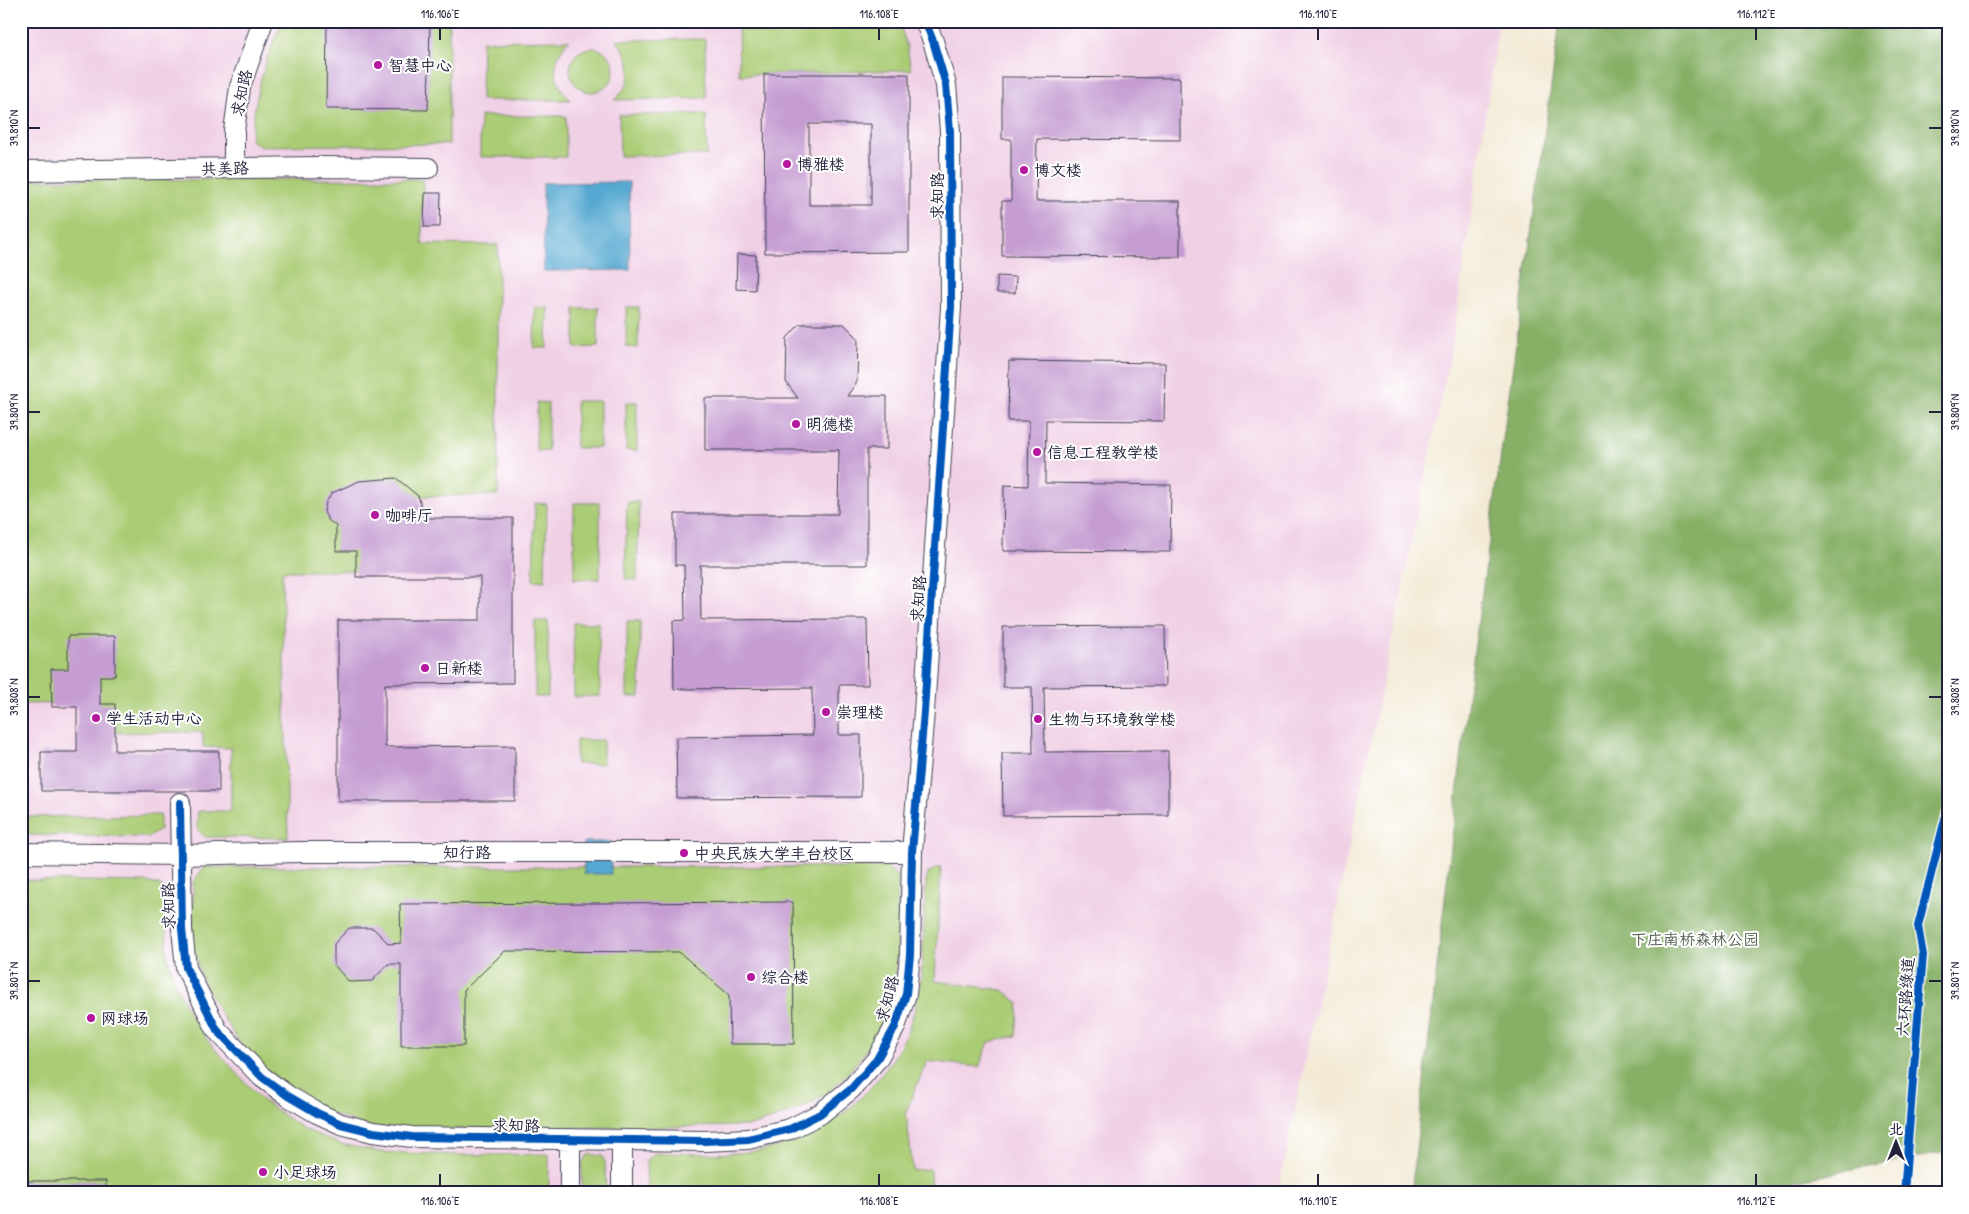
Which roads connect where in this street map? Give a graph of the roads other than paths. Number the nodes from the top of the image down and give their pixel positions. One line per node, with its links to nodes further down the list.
1 (263, 21): 3 (street, 求知路)
2 (925, 21): 7 (street, 求知路)
3 (234, 168): 4 (street, 共美路); 5 (street, 共美路)
4 (428, 168)
5 (21, 171)
6 (180, 803): 9 (street, 求知路)
7 (912, 852): 9 (street, 知行路); 11 (street, 求知路)
8 (21, 853): 9 (street, 知行路)
9 (181, 855): 10 (street, 求知路)
10 (570, 1139): 11 (street, 求知路); 12 (street)
11 (622, 1140): 13 (street)
12 (570, 1193)
13 (622, 1193)

